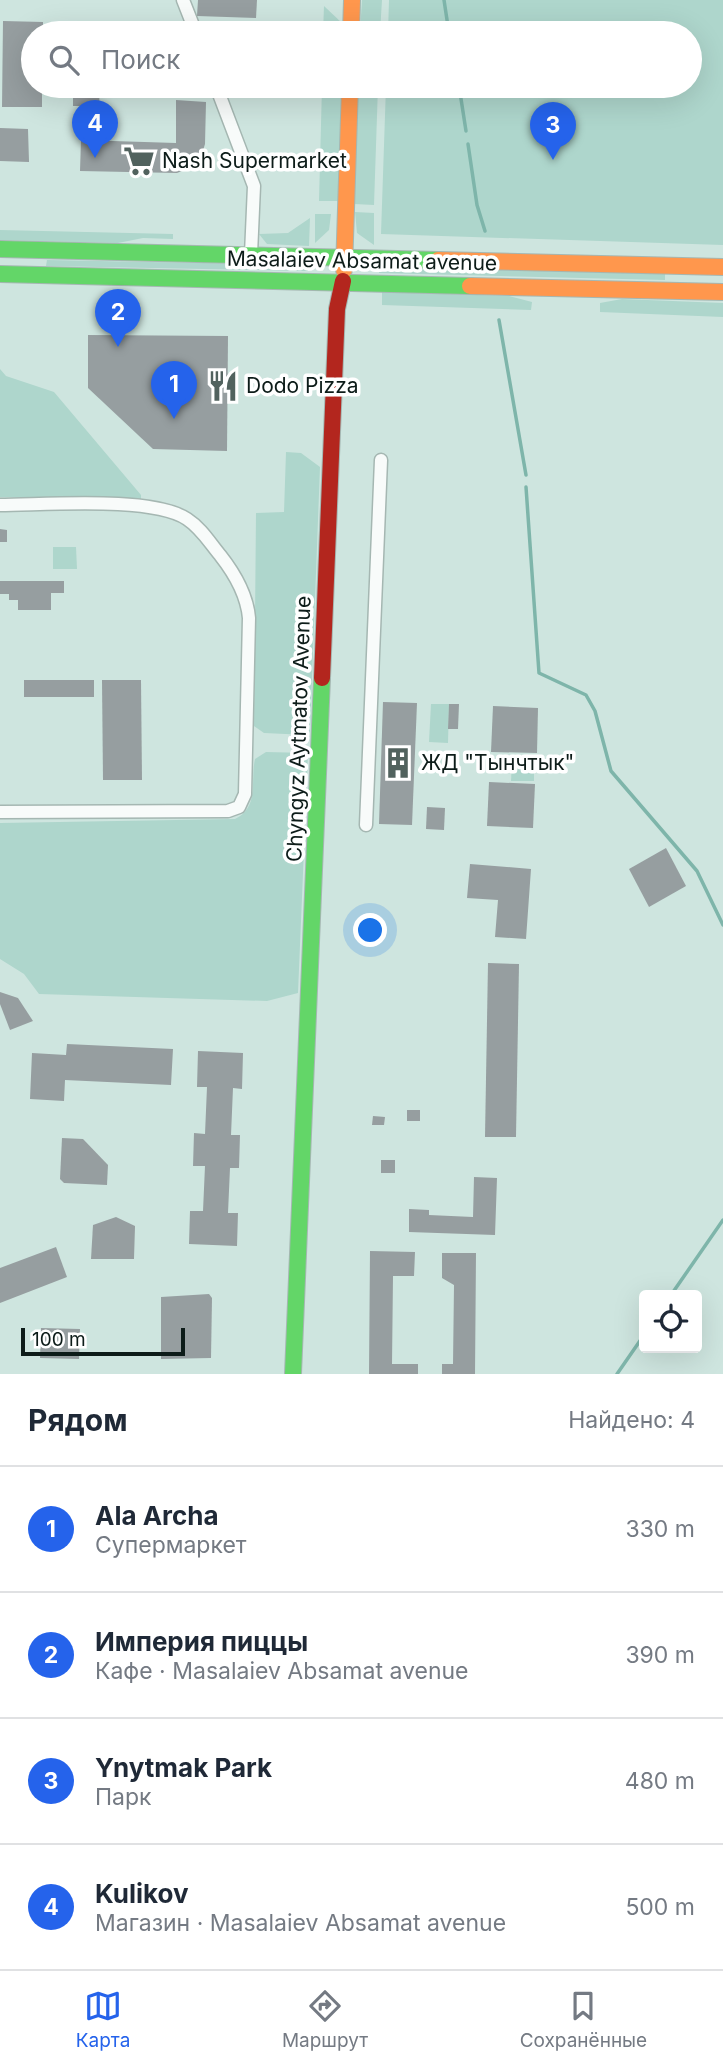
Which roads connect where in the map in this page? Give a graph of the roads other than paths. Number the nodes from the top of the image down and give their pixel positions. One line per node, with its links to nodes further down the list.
1 (183, 0): 3 (street)
2 (352, 0): 4 (main road)
3 (191, 21)
4 (351, 21)
5 (221, 98): 9 (street)
6 (349, 98): 10 (main road, Chyngyz Aytmatov Avenue)
7 (0, 249): 8 (main road, Masalaiev Absamat avenue)
8 (33, 250): 9 (main road, Masalaiev Absamat avenue); 14 (main road)
9 (251, 254): 10 (main road, Masalaiev Absamat avenue)
10 (345, 257): 11 (main road, Masalaiev Absamat avenue); 15 (main road, Chyngyz Aytmatov Avenue)
11 (676, 264): 12 (main road, Masalaiev Absamat avenue); 16 (main road)
12 (723, 267)
13 (0, 274): 14 (main road, Masalaiev Absamat avenue)
14 (33, 275): 15 (main road, Masalaiev Absamat avenue)
15 (342, 281): 16 (main road, Masalaiev Absamat avenue); 22 (main road, Chyngyz Aytmatov Avenue)
16 (675, 290): 17 (main road, Masalaiev Absamat avenue)
17 (723, 292)
18 (381, 460): 21 (street)
19 (0, 505): 20 (street)
20 (0, 811)
21 (366, 825)
22 (293, 1374)

